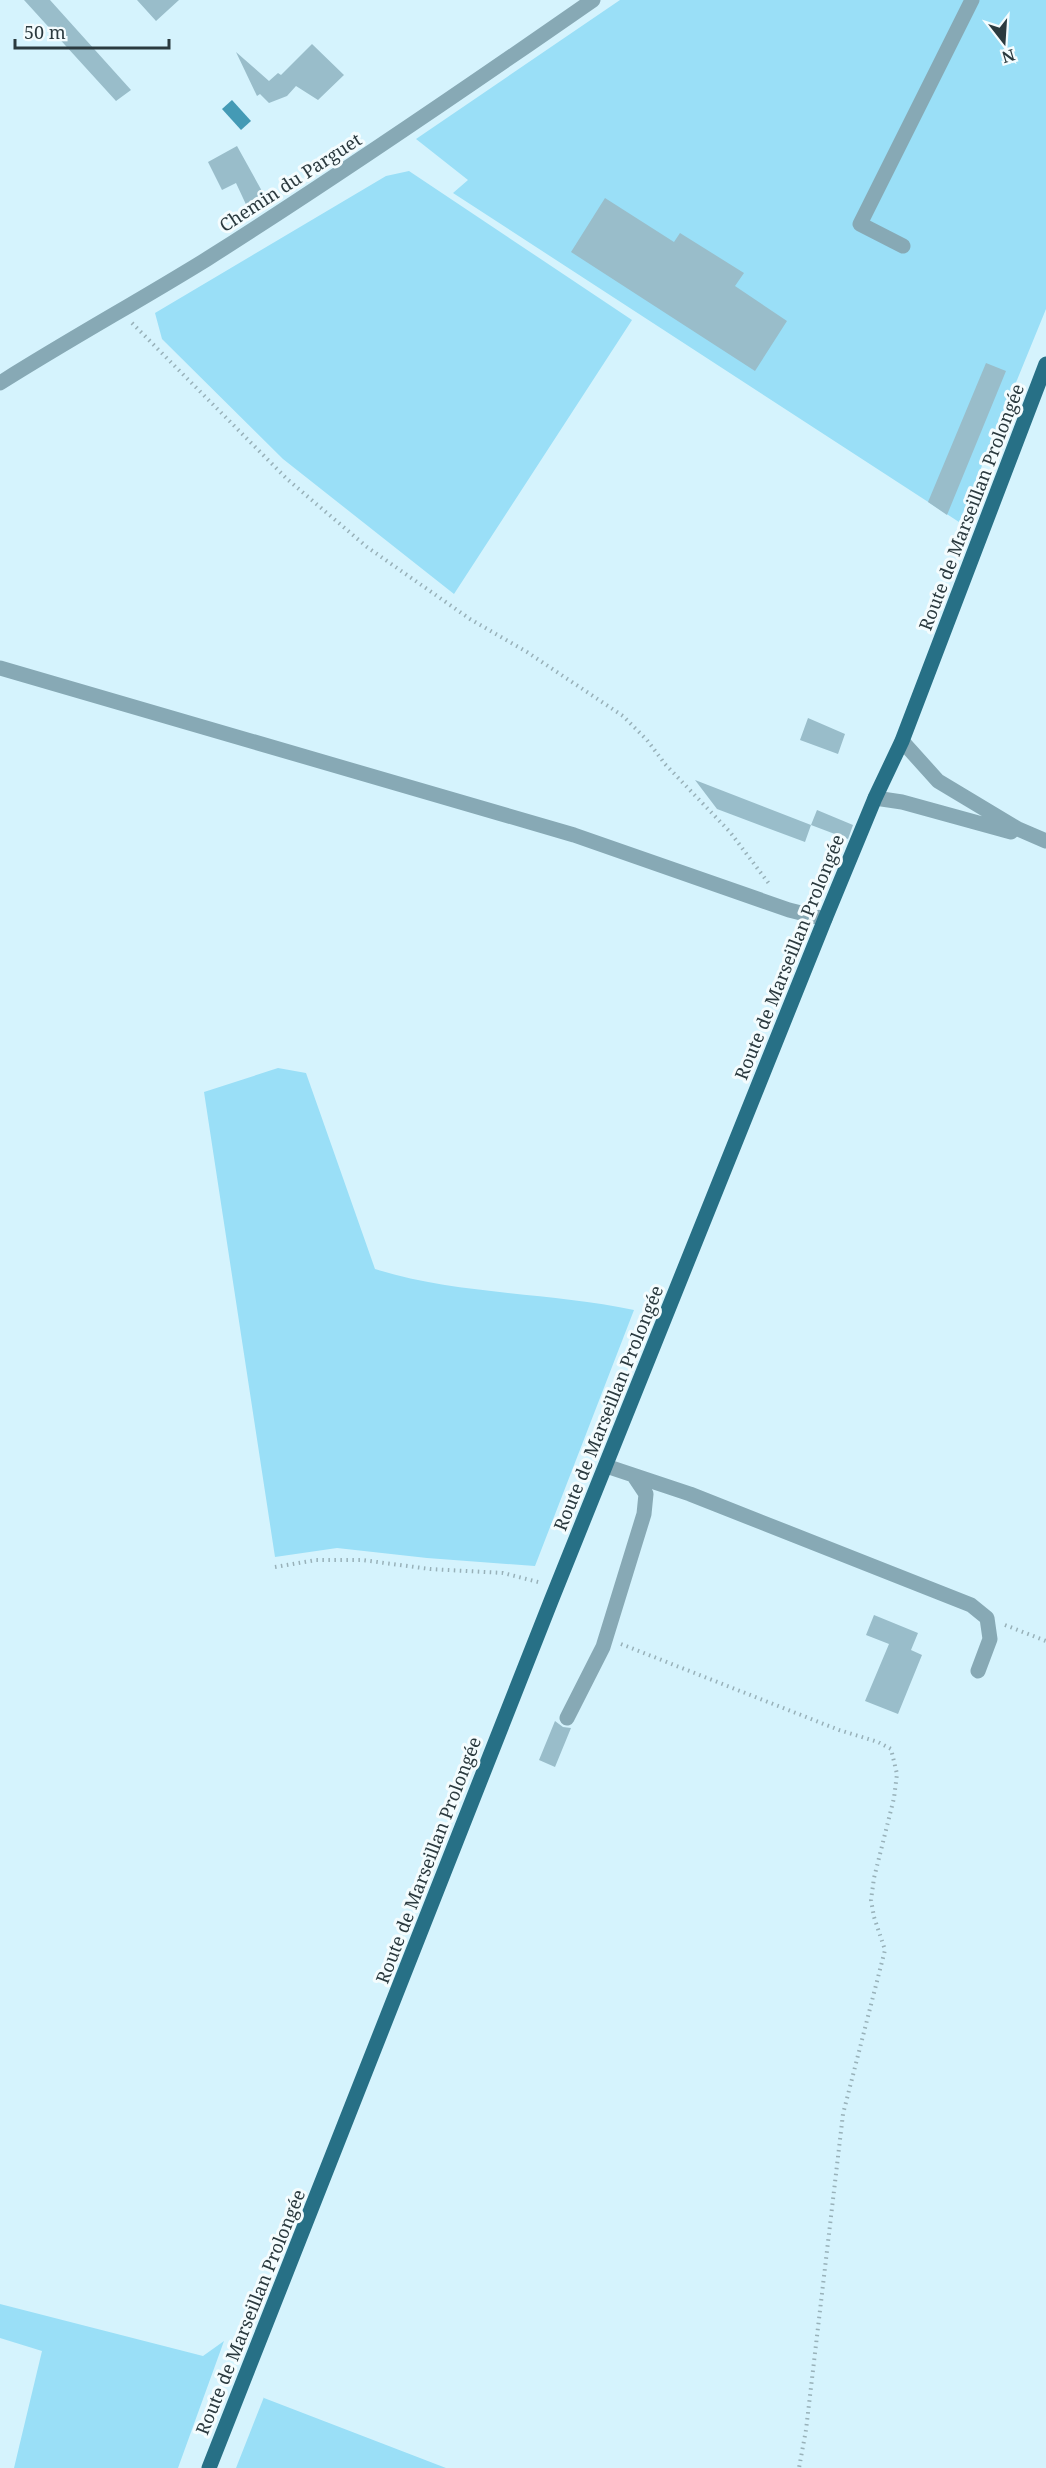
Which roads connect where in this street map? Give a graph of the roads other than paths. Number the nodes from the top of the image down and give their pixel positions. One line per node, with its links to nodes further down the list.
1 (593, 0): 5 (street, Chemin du Parguet)
2 (972, 0): 3 (street)
3 (903, 246)
4 (1046, 364): 7 (main road, Route de Marseillan Prolongée)
5 (0, 383)
6 (0, 668): 10 (street)
7 (902, 741): 8 (main road, Route de Marseillan Prolongée); 9 (street)
8 (875, 798): 9 (street); 10 (main road, Route de Marseillan Prolongée)
9 (1046, 842)
10 (825, 920): 11 (main road, Route de Marseillan Prolongée)
11 (606, 1466): 12 (street); 15 (main road, Route de Marseillan Prolongée)
12 (634, 1476): 13 (street); 14 (street)
13 (978, 1671)
14 (567, 1718)
15 (209, 2468)

